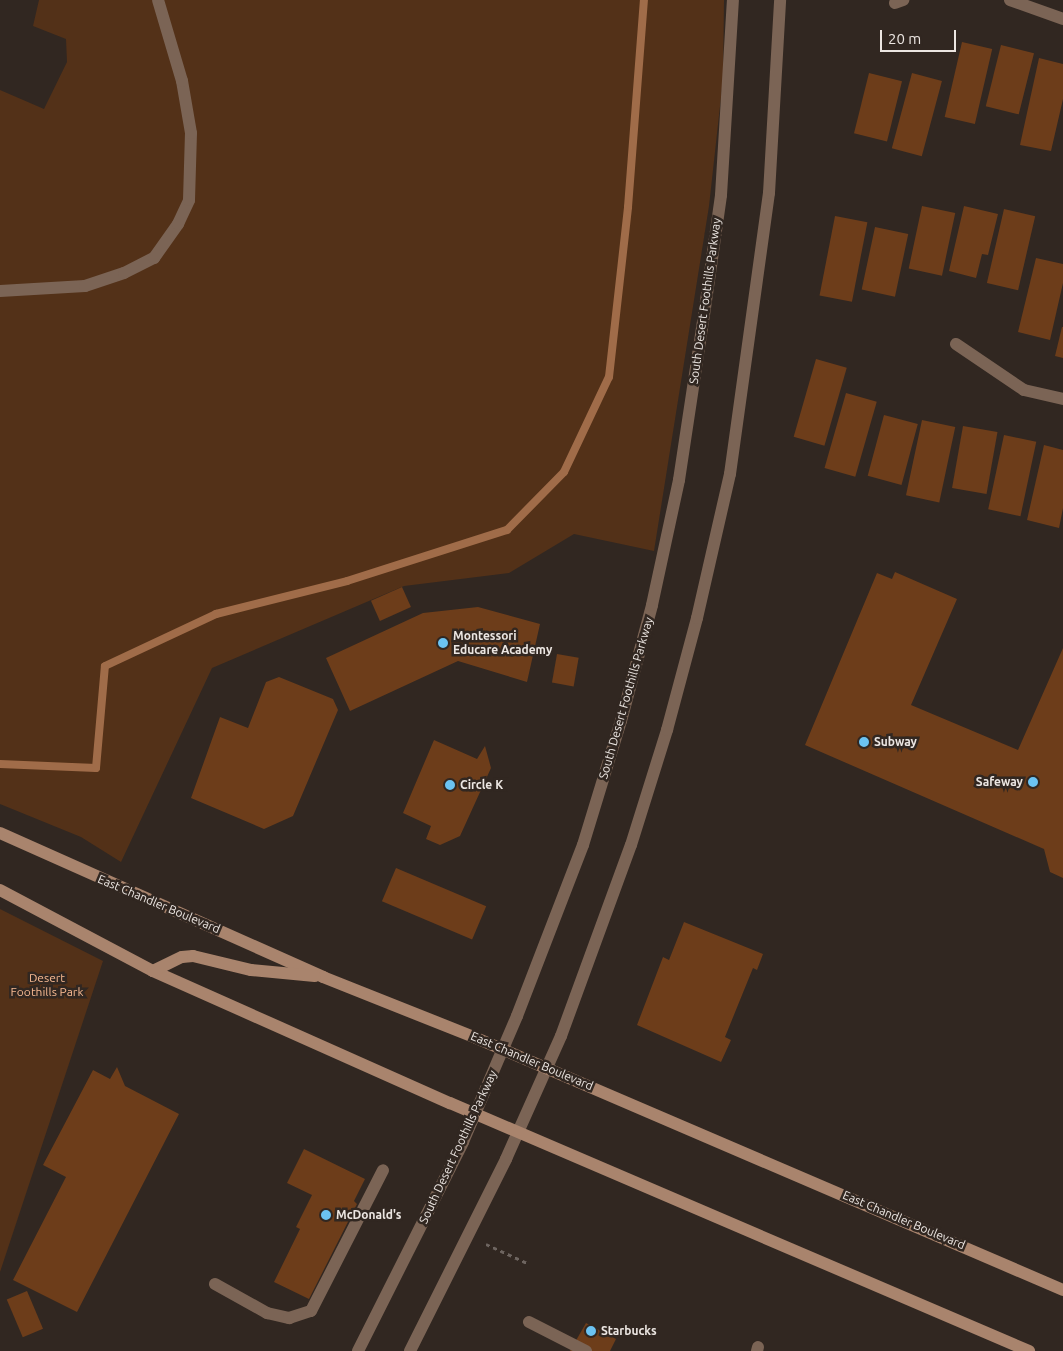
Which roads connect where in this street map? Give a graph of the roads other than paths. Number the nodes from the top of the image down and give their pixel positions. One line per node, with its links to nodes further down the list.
1 (158, 0): 6 (street)
2 (733, 0): 13 (street, South Desert Foothills Parkway)
3 (780, 0): 14 (street)
4 (1010, 0): 5 (street)
5 (1063, 18)
6 (0, 291)
7 (956, 344): 8 (street)
8 (1063, 399)
9 (0, 833): 12 (main road, East Chandler Boulevard)
10 (0, 890): 11 (main road)
11 (153, 971): 12 (main road); 15 (main road)
12 (323, 977): 13 (main road, East Chandler Boulevard)
13 (503, 1049): 14 (main road, East Chandler Boulevard); 15 (street, South Desert Foothills Parkway)
14 (547, 1068): 16 (street); 19 (main road, East Chandler Boulevard)
15 (475, 1114): 16 (main road); 21 (street, South Desert Foothills Parkway)
16 (518, 1132): 22 (street); 24 (main road)
17 (383, 1170): 18 (street)
18 (215, 1284)
19 (1063, 1290)
20 (529, 1322): 23 (street)
21 (358, 1351)
22 (410, 1351)
23 (586, 1351)
24 (1029, 1351)

